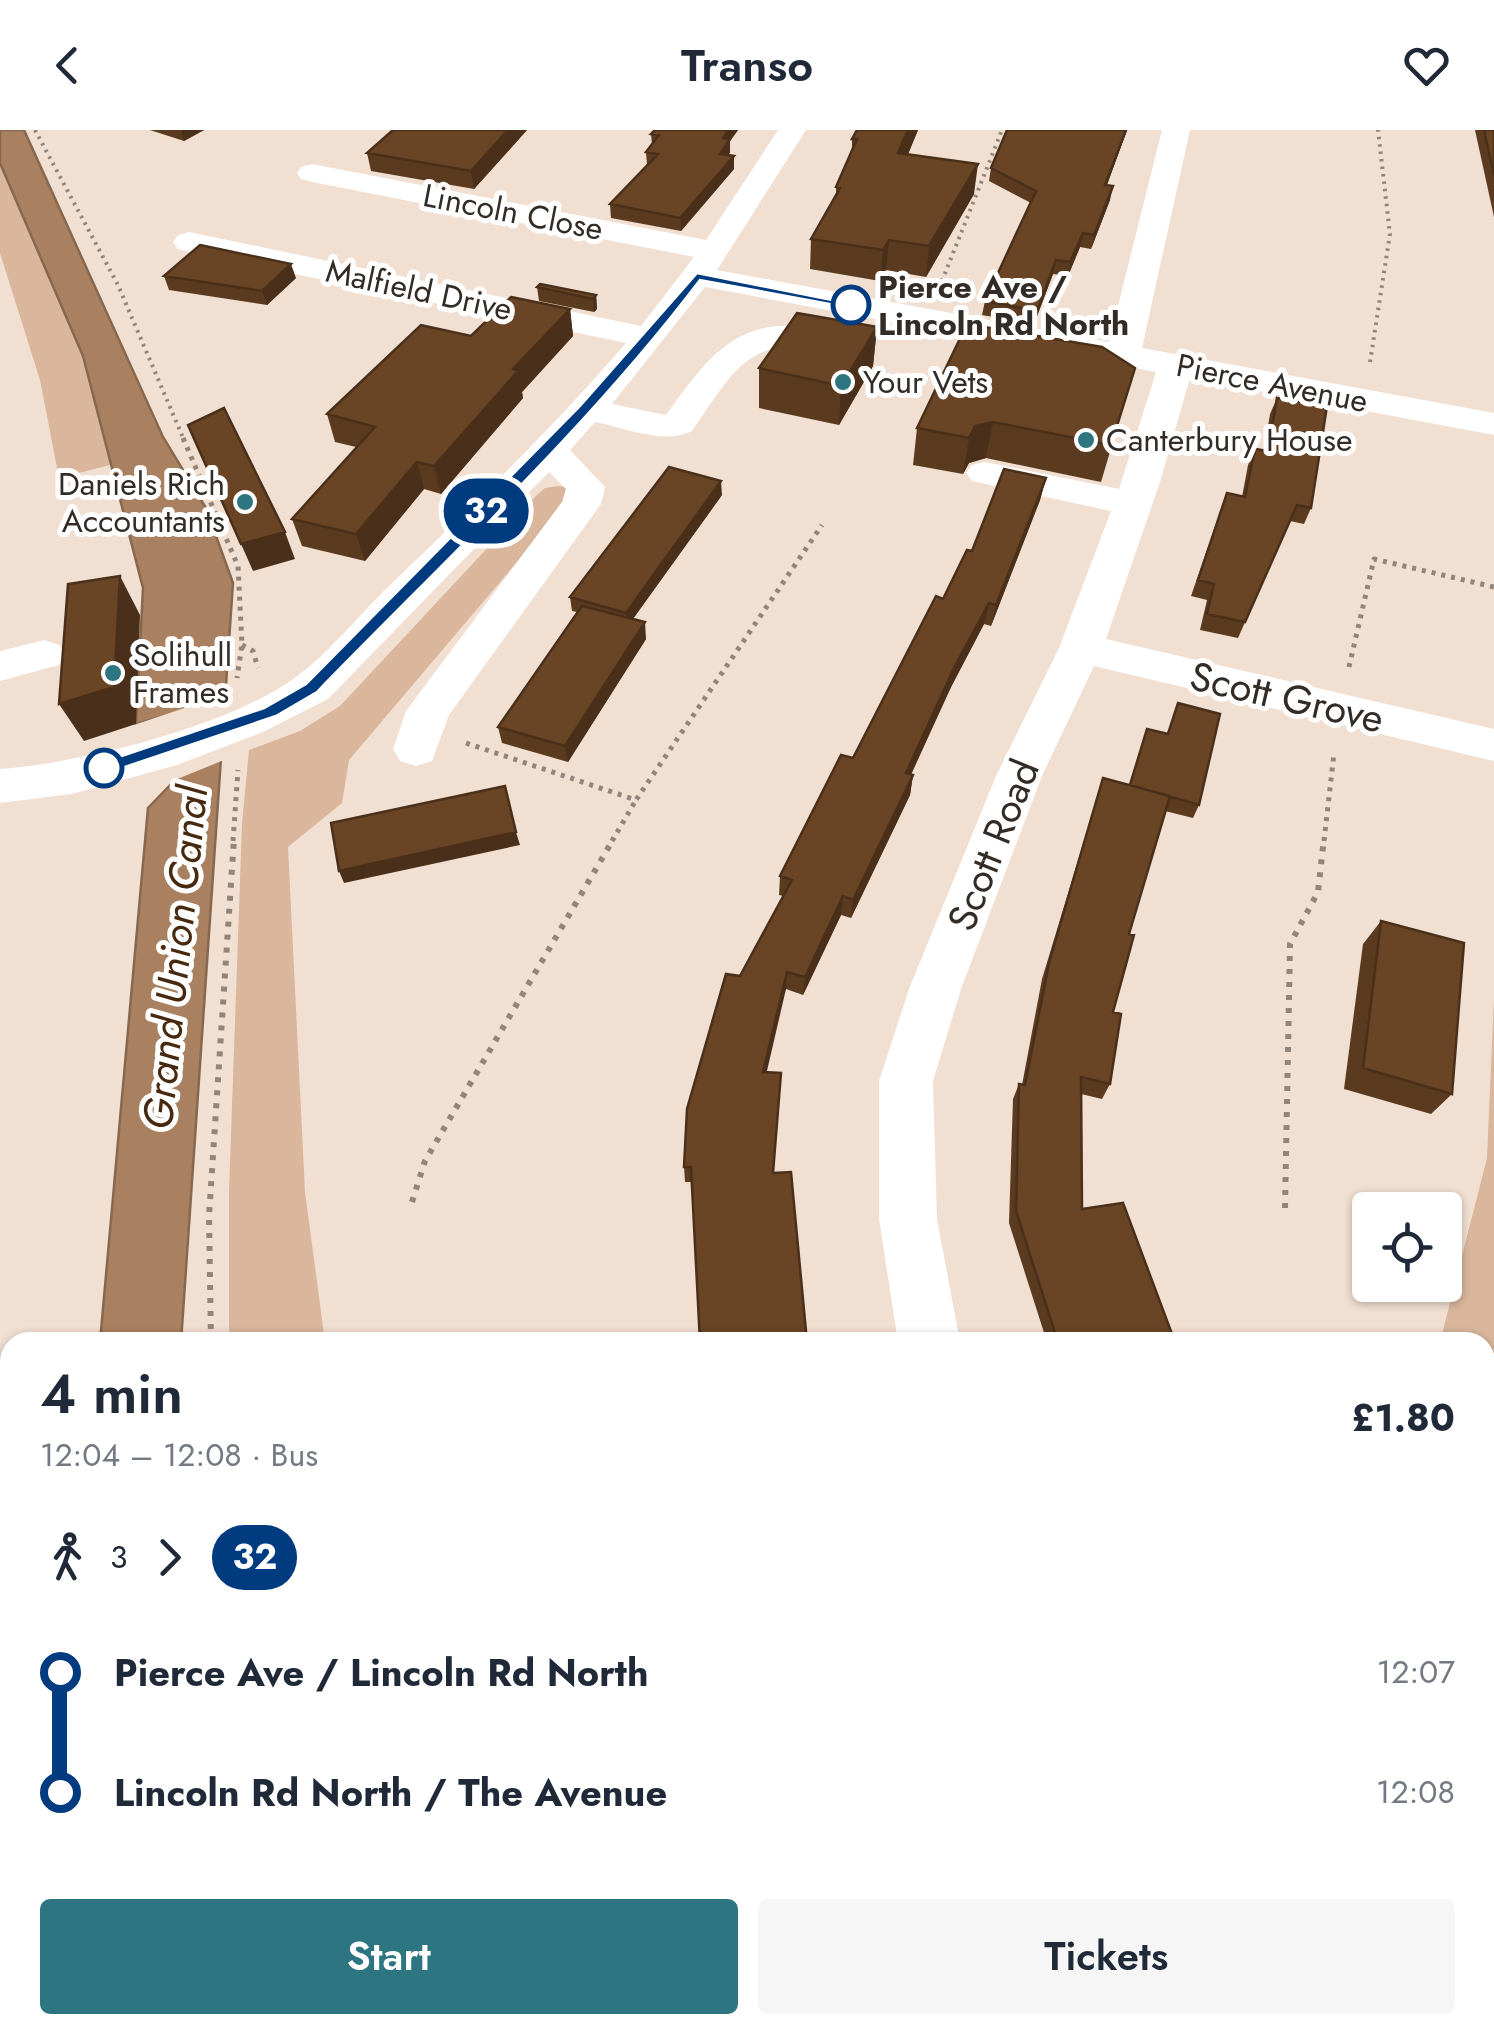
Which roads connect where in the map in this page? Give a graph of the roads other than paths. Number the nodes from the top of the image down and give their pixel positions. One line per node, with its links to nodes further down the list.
1 (792, 130): 5 (street)
2 (1176, 130): 8 (street)
3 (312, 172): 5 (street, Lincoln Close)
4 (189, 242): 7 (street, Malfield Drive)
5 (706, 264): 6 (street, Pierce Avenue); 7 (street)
6 (888, 312): 8 (street, Pierce Avenue); 10 (street)
7 (650, 338): 10 (street)
8 (1123, 355): 9 (street, Pierce Avenue)
9 (1176, 365): 11 (street, Pierce Avenue); 14 (street, Scott Road)
10 (584, 409): 12 (street)
11 (1494, 424)
12 (547, 449): 18 (street); 20 (street)
13 (984, 473): 14 (street)
14 (1132, 504): 15 (street, Scott Road)
15 (1080, 648): 19 (street, Scott Grove); 21 (street, Scott Road)
16 (44, 655): 17 (street)
17 (0, 666)
18 (419, 738)
19 (1494, 745)
20 (0, 786)
21 (927, 1332)

